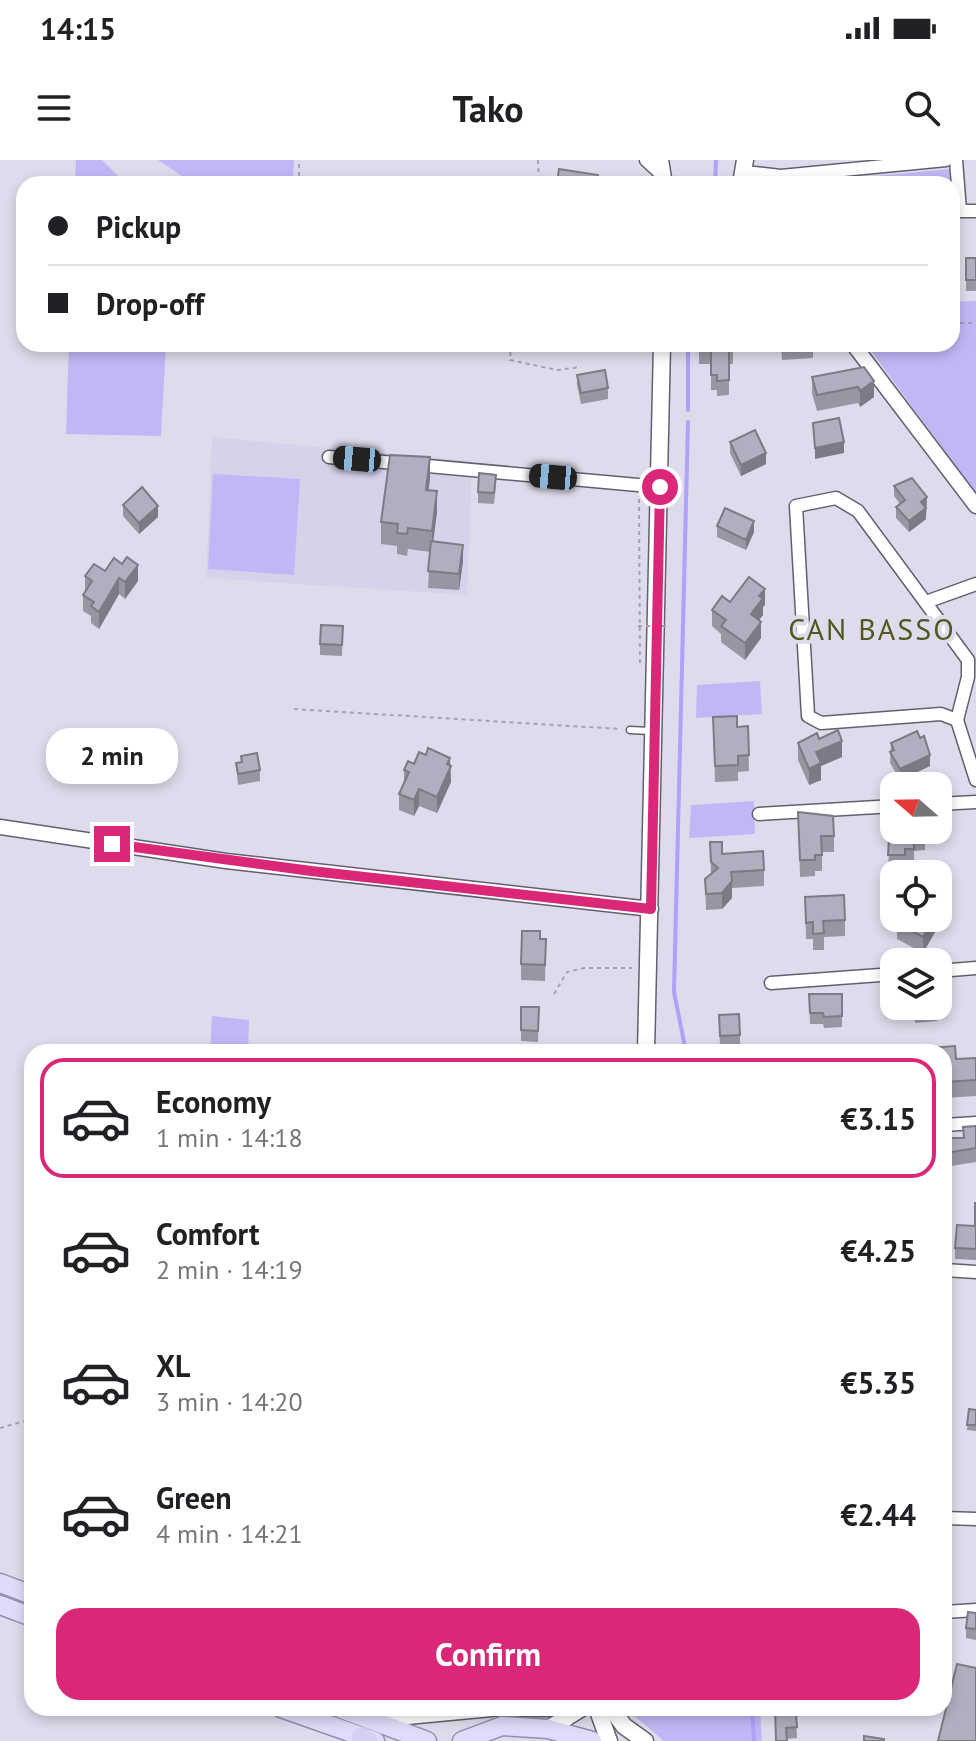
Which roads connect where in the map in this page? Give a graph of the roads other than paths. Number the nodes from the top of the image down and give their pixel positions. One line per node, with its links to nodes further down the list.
1 (646, 160): 3 (street)
2 (946, 160): 4 (street)
3 (661, 172)
4 (811, 176)
5 (662, 352): 8 (main road)
6 (859, 352): 9 (street)
7 (329, 457): 8 (street)
8 (660, 487): 14 (main road)
9 (976, 506)
10 (976, 584): 11 (street)
11 (926, 602): 12 (street); 12 (street)
12 (957, 720): 15 (street)
13 (630, 730): 14 (lane)
14 (655, 732): 21 (main road)
15 (976, 780)
16 (976, 802): 17 (street)
17 (952, 803)
18 (880, 807): 19 (street)
19 (759, 814)
20 (0, 827): 21 (street)
21 (651, 909): 26 (main road)
22 (976, 968): 23 (street)
23 (952, 970)
24 (880, 975): 25 (street)
25 (771, 983)
26 (646, 1044)
27 (976, 1123): 28 (street)
28 (952, 1124)
29 (952, 1270): 30 (street)
30 (976, 1272)
31 (952, 1518): 32 (street)
32 (976, 1519)
33 (0, 1583): 34 (main road)
34 (24, 1592)
35 (0, 1605): 38 (main road)
36 (976, 1610): 37 (street)
37 (952, 1612)
38 (24, 1614)
39 (307, 1716): 46 (main road)
40 (348, 1716): 46 (main road)
41 (423, 1716): 46 (main road)
42 (569, 1716): 45 (main road)
43 (600, 1716): 50 (main road)
44 (617, 1716): 51 (main road)
45 (548, 1729): 47 (main road); 49 (main road)
46 (368, 1735): 48 (main road)
47 (466, 1740)
48 (427, 1741)
49 (592, 1741)
50 (609, 1741)
51 (645, 1741)

